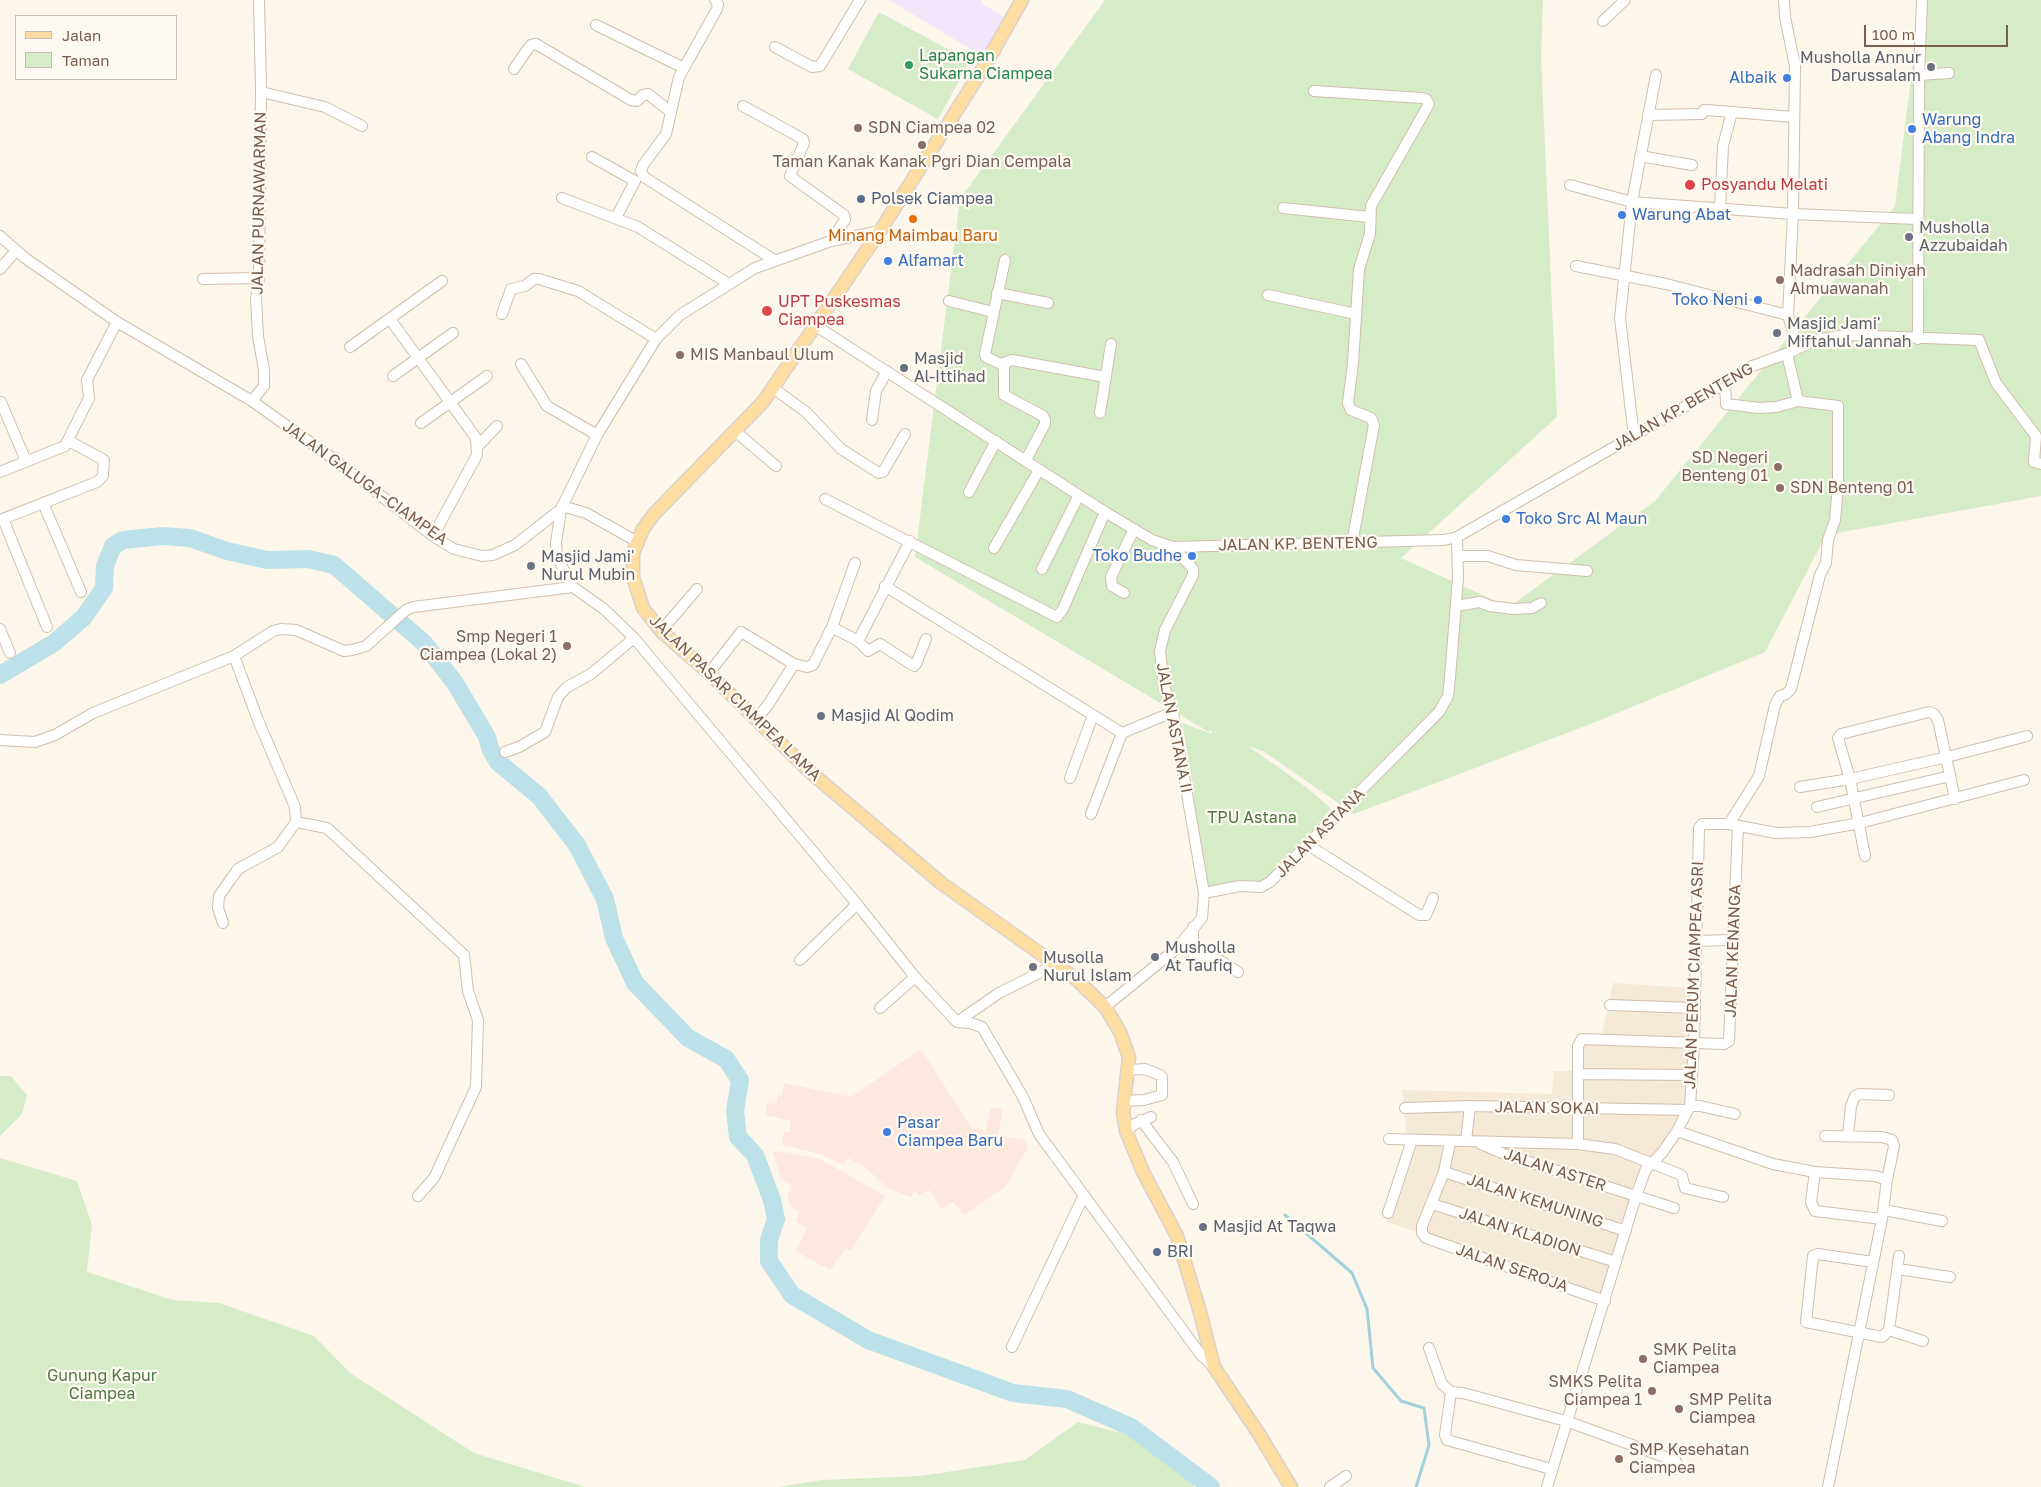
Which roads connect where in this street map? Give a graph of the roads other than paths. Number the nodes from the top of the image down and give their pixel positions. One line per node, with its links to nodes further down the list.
1 (259, 0): 17 (street, JALAN PURNAWARMAN)
2 (860, 0): 10 (street)
3 (1022, 0): 36 (main road, JALAN PASAR CIAMPEA LAMA)
4 (1625, 0): 8 (street)
5 (1784, 0): 22 (street)
6 (1922, 0): 15 (street)
7 (718, 1): 11 (street)
8 (1603, 20)
9 (596, 25): 11 (street)
10 (775, 47)
11 (684, 68): 19 (street)
12 (514, 70): 19 (street)
13 (1949, 73): 15 (street)
14 (1656, 75): 21 (street)
15 (1919, 75): 35 (street)
16 (1314, 91): 33 (street)
17 (261, 92): 23 (street); 45 (street, JALAN PURNAWARMAN)
18 (743, 106): 38 (street)
19 (671, 112): 40 (street)
20 (1732, 112): 21 (street); 22 (street); 31 (street)
21 (1648, 115): 24 (street)
22 (1794, 117): 32 (street)
23 (362, 126)
24 (1640, 156): 26 (street); 29 (street)
25 (592, 157): 34 (street)
26 (1692, 165)
27 (1570, 185): 29 (street)
28 (562, 198): 34 (street)
29 (1632, 202): 31 (street); 44 (street)
30 (1283, 208): 33 (street)
31 (1720, 208): 32 (street)
32 (1793, 214): 35 (street); 56 (street)
33 (1369, 216): 55 (street)
34 (616, 218): 48 (street)
35 (1918, 219): 62 (street)
36 (880, 231): 38 (street, JALAN GALUGA–CIAMPEA); 59 (main road, JALAN PASAR CIAMPEA LAMA)
37 (0, 236): 39 (street, JALAN GALUGA–CIAMPEA)
38 (831, 241): 40 (street, JALAN GALUGA–CIAMPEA)
39 (16, 250): 43 (street); 58 (street, JALAN GALUGA–CIAMPEA)
40 (774, 260): 48 (street, JALAN GALUGA–CIAMPEA)
41 (1005, 260): 49 (street)
42 (1576, 266): 44 (street)
43 (0, 269)
44 (1625, 276): 56 (street); 87 (street)
45 (259, 278): 46 (street); 76 (street, JALAN PURNAWARMAN)
46 (203, 279)
47 (442, 281): 57 (street)
48 (729, 284): 61 (street, JALAN GALUGA–CIAMPEA)
49 (997, 293): 52 (street); 53 (street)
50 (1268, 295): 55 (street)
51 (949, 301): 53 (street)
52 (1048, 303)
53 (993, 312): 68 (street)
54 (502, 314): 61 (street)
55 (1356, 314): 109 (street)
56 (1788, 315): 65 (street)
57 (390, 319): 64 (street); 66 (street)
58 (117, 322): 76 (street, JALAN GALUGA–CIAMPEA); 88 (street)
59 (816, 326): 69 (street, JALAN KP. BENTENG); 74 (main road, JALAN PASAR CIAMPEA LAMA)
60 (453, 333): 66 (street)
61 (656, 339): 86 (street, JALAN GALUGA–CIAMPEA)
62 (1918, 339): 65 (street, JALAN KP. BENTENG); 93 (street, JALAN KP. BENTENG)
63 (1111, 344): 72 (street)
64 (350, 347)
65 (1791, 352): 73 (street, JALAN KP. BENTENG); 75 (street)
66 (418, 357): 70 (street); 78 (street)
67 (521, 364): 86 (street)
68 (1002, 364): 72 (street); 91 (street)
69 (887, 371): 80 (street); 89 (street, JALAN KP. BENTENG)
70 (393, 376)
71 (487, 376): 78 (street)
72 (1106, 377): 79 (street)
73 (1725, 383): 75 (street); 87 (street, JALAN KP. BENTENG)
74 (773, 388): 84 (main road, JALAN PASAR CIAMPEA LAMA); 85 (street)
75 (1798, 400): 153 (street)
76 (252, 401): 105 (street, JALAN GALUGA–CIAMPEA)
77 (1, 402): 81 (street)
78 (450, 402): 82 (street); 90 (street)
79 (1100, 414)
80 (872, 420)
81 (4, 422): 92 (street)
82 (421, 423)
83 (497, 426): 90 (street)
84 (735, 431): 94 (street); 107 (main road, JALAN PASAR CIAMPEA LAMA)
85 (905, 434)
86 (597, 435): 101 (street, JALAN GALUGA–CIAMPEA)
87 (1634, 436): 106 (street, JALAN KP. BENTENG)
88 (69, 441): 92 (street); 100 (street)
89 (996, 441): 91 (street, JALAN KP. BENTENG); 97 (street)
90 (477, 446): 105 (street)
91 (1026, 460): 95 (street, JALAN KP. BENTENG)
92 (26, 462): 96 (street)
93 (2041, 464)
94 (776, 466)
95 (1039, 470): 98 (street, JALAN KP. BENTENG); 111 (street)
96 (0, 472)
97 (969, 492)
98 (1079, 495): 102 (street, JALAN KP. BENTENG); 114 (street)
99 (825, 498): 108 (street)
100 (43, 503): 103 (street); 119 (street)
101 (561, 507): 105 (street, JALAN GALUGA–CIAMPEA); 107 (street); 117 (street)
102 (1105, 512): 104 (street, JALAN KP. BENTENG); 108 (street)
103 (1, 519): 123 (street)
104 (1134, 529): 110 (street, JALAN KP. BENTENG); 120 (street)
105 (433, 536)
106 (1457, 538): 109 (street, JALAN KP. BENTENG); 112 (street, JALAN ASTANA)
107 (636, 541): 126 (main road, JALAN PASAR CIAMPEA LAMA)
108 (910, 542): 116 (street)
109 (1352, 543): 110 (street, JALAN KP. BENTENG)
110 (1173, 547): 134 (street, JALAN ASTANA II)
111 (994, 548)
112 (1458, 556): 115 (street); 122 (street, JALAN ASTANA)
113 (855, 563): 124 (street)
114 (1042, 569)
115 (1587, 571)
116 (885, 586): 129 (street); 135 (street)
117 (573, 588): 127 (street); 131 (street)
118 (697, 589): 126 (street)
119 (81, 592)
120 (1124, 593)
121 (1541, 603): 122 (street)
122 (1456, 606): 154 (street, JALAN ASTANA)
123 (47, 627)
124 (832, 627): 129 (street); 132 (street)
125 (0, 629): 130 (street)
126 (661, 631): 133 (main road, JALAN PASAR CIAMPEA LAMA)
127 (634, 638): 140 (street); 158 (street)
128 (926, 639): 129 (street)
129 (858, 641)
130 (10, 653)
131 (234, 656): 139 (street); 151 (street)
132 (794, 664): 133 (street); 136 (street)
133 (709, 673): 136 (main road, JALAN PASAR CIAMPEA LAMA)
134 (1173, 712): 137 (street); 156 (street, JALAN ASTANA II)
135 (1093, 715): 137 (street); 143 (street)
136 (755, 720): 164 (main road, JALAN PASAR CIAMPEA LAMA)
137 (1122, 733): 150 (street)
138 (2027, 736): 141 (street)
139 (0, 740)
140 (505, 752)
141 (1947, 758): 142 (street); 144 (street); 144 (street)
142 (1950, 776): 147 (street); 148 (street)
143 (1070, 778)
144 (1850, 779): 146 (street); 148 (street)
145 (2024, 780): 147 (street, JALAN PERUM CIAMPEA ASRI)
146 (1800, 786)
147 (1954, 799): 152 (street, JALAN PERUM CIAMPEA ASRI)
148 (1854, 800): 149 (street); 152 (street)
149 (1817, 807)
150 (1091, 814)
151 (296, 822): 159 (street); 197 (street)
152 (1860, 823): 153 (street, JALAN PERUM CIAMPEA ASRI); 155 (street)
153 (1733, 825): 161 (street, JALAN KENANGA); 162 (street, JALAN PERUM CIAMPEA ASRI)
154 (1308, 845): 156 (street, JALAN ASTANA); 157 (street)
155 (1865, 856)
156 (1204, 893): 160 (street)
157 (1433, 898)
158 (858, 904): 163 (street); 166 (street)
159 (223, 924)
160 (1193, 927): 165 (street); 168 (street)
161 (1732, 940): 162 (street); 172 (street, JALAN KENANGA)
162 (1696, 941): 170 (street, JALAN PERUM CIAMPEA ASRI)
163 (800, 960)
164 (1057, 964): 168 (main road, JALAN PASAR CIAMPEA LAMA); 171 (street)
165 (1238, 972)
166 (916, 977): 169 (street); 171 (street)
167 (1610, 1005): 170 (street)
168 (1105, 1007): 173 (main road, JALAN PASAR CIAMPEA LAMA)
169 (880, 1008)
170 (1694, 1008): 172 (street, JALAN PERUM CIAMPEA ASRI)
171 (957, 1022): 196 (street)
172 (1694, 1042): 174 (street, JALAN KENANGA); 175 (street, JALAN PERUM CIAMPEA ASRI)
173 (1128, 1070): 177 (main road, JALAN PASAR CIAMPEA LAMA); 177 (street)
174 (1578, 1074): 175 (street); 180 (street)
175 (1692, 1075): 181 (street, JALAN PERUM CIAMPEA ASRI)
176 (1889, 1096): 185 (street)
177 (1124, 1101): 183 (main road, JALAN PASAR CIAMPEA LAMA)
178 (1470, 1106): 179 (street, JALAN SOKAI); 180 (street, JALAN SOKAI); 190 (street)
179 (1406, 1108)
180 (1578, 1108): 181 (street, JALAN SOKAI); 191 (street)
181 (1689, 1108): 182 (street, JALAN SOKAI); 184 (street, JALAN PERUM CIAMPEA ASRI)
182 (1735, 1114)
183 (1126, 1131): 200 (street); 218 (main road, JALAN PASAR CIAMPEA LAMA)
184 (1677, 1131): 192 (street, JALAN PERUM CIAMPEA ASRI); 194 (street)
185 (1848, 1135): 186 (street); 195 (street)
186 (1825, 1136)
187 (1389, 1139): 188 (street)
188 (1412, 1140): 189 (street); 203 (street)
189 (1450, 1142): 190 (street); 193 (street)
190 (1471, 1142): 191 (street); 198 (street, JALAN ASTER)
191 (1578, 1144): 192 (street)
192 (1652, 1162): 198 (street, JALAN PERUM CIAMPEA ASRI); 199 (street)
193 (1444, 1172): 201 (street); 206 (street, JALAN KEMUNING)
194 (1815, 1172): 195 (street); 204 (street)
195 (1887, 1180): 204 (street)
196 (1084, 1195): 216 (street); 218 (street)
197 (418, 1196)
198 (1636, 1196): 202 (street, JALAN ASTER); 206 (street, JALAN PERUM CIAMPEA ASRI)
199 (1723, 1197)
200 (1193, 1204)
201 (1432, 1204): 208 (street, JALAN KLADION); 212 (street, JALAN SEROJA)
202 (1674, 1208)
203 (1388, 1213)
204 (1883, 1214): 205 (street); 209 (street)
205 (1942, 1221)
206 (1626, 1231): 208 (street, JALAN PERUM CIAMPEA ASRI)
207 (1899, 1256): 210 (street)
208 (1612, 1261): 212 (street, JALAN PERUM CIAMPEA ASRI)
209 (1873, 1262): 214 (street); 214 (street)
210 (1898, 1269): 211 (street); 213 (street)
211 (1950, 1277)
212 (1605, 1301): 220 (street, JALAN PERUM CIAMPEA ASRI)
213 (1889, 1330): 214 (street); 215 (street)
214 (1860, 1333): 227 (street)
215 (1923, 1341)
216 (1012, 1347)
217 (1429, 1348): 219 (street)
218 (1214, 1367): 224 (main road, JALAN PASAR CIAMPEA LAMA)
219 (1450, 1392): 220 (street); 222 (street)
220 (1566, 1421): 221 (street); 222 (street, JALAN PERUM CIAMPEA ASRI)
221 (1676, 1461)
222 (1551, 1469): 226 (street, JALAN PERUM CIAMPEA ASRI)
223 (1346, 1476): 225 (street)
224 (1290, 1487)
225 (1330, 1487)
226 (1547, 1487)
227 (1828, 1487)

